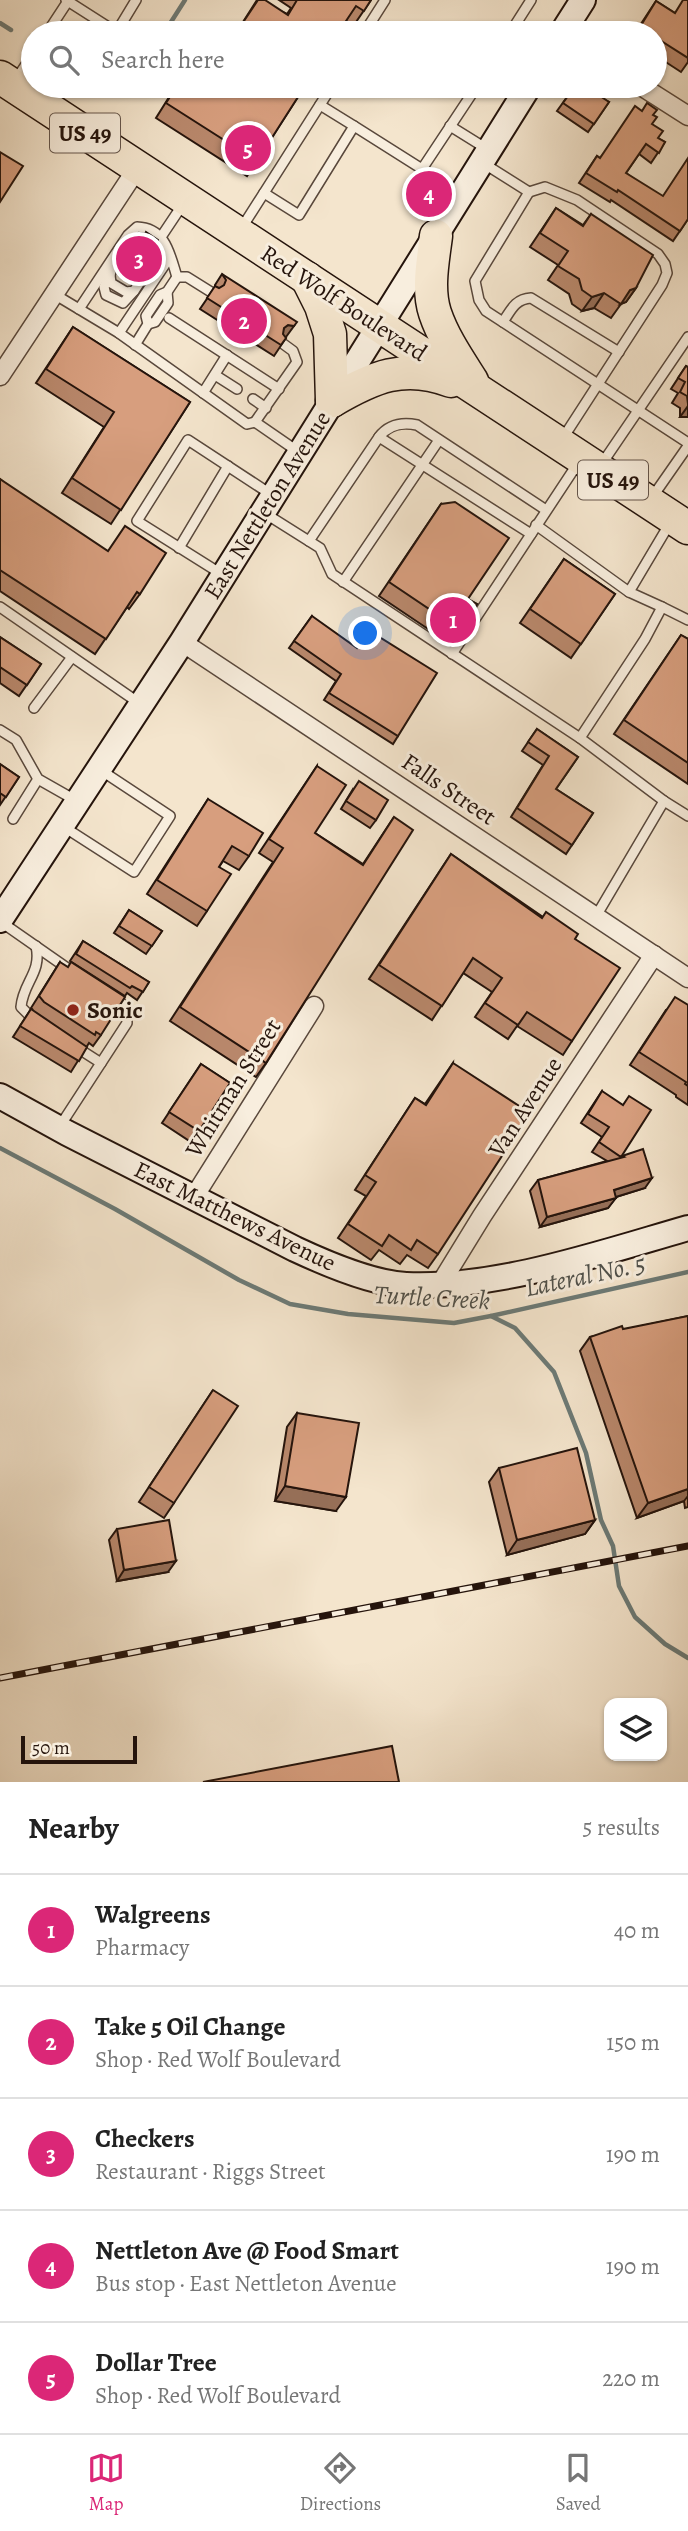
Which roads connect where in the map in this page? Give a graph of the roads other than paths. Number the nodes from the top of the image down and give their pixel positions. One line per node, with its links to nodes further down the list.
1 (136, 0): 8 (lane)
2 (385, 0): 9 (lane)
3 (531, 0): 10 (lane)
4 (583, 0): 11 (main road)
5 (67, 1): 6 (lane); 7 (lane)
6 (54, 21)
7 (99, 21)
8 (123, 21)
9 (372, 21)
10 (518, 21)
11 (570, 21)
12 (21, 66): 13 (lane)
13 (6, 81): 14 (highway, Red Wolf Boulevard / US 49)
14 (21, 91)
15 (32, 98): 25 (highway, Red Wolf Boulevard / US 49)
16 (324, 98): 20 (lane)
17 (469, 98): 22 (lane)
18 (521, 98): 24 (main road, East Nettleton Avenue)
19 (660, 98): 21 (street)
20 (320, 105): 23 (lane); 26 (lane)
21 (688, 116)
22 (450, 126): 23 (lane); 24 (lane)
23 (354, 127): 26 (lane)
24 (485, 156): 27 (lane); 30 (main road, East Nettleton Avenue)
25 (138, 167): 28 (highway, Red Wolf Boulevard / US 49); 37 (street)
26 (264, 192): 29 (lane)
27 (529, 192): 40 (lane); 46 (lane)
28 (187, 199): 29 (highway, Red Wolf Boulevard / US 49); 31 (lane)
29 (239, 233): 35 (highway, Red Wolf Boulevard / US 49)
30 (436, 236): 41 (main road, East Nettleton Avenue); 53 (highway)
31 (162, 237): 32 (lane); 32 (lane); 33 (lane)
32 (116, 253): 38 (lane)
33 (170, 257): 34 (lane); 42 (lane)
34 (177, 277): 36 (lane); 45 (lane)
35 (307, 278): 41 (highway, Red Wolf Boulevard / US 49); 56 (highway)
36 (211, 292)
37 (54, 294): 38 (lane); 49 (street)
38 (79, 309): 42 (lane)
39 (169, 318): 47 (lane)
40 (503, 322): 46 (lane); 50 (lane)
41 (379, 326): 53 (highway, Red Wolf Boulevard / US 49); 56 (main road, East Nettleton Avenue)
42 (119, 333): 45 (lane)
43 (688, 337): 58 (lane)
44 (282, 343): 52 (lane)
45 (135, 345): 54 (lane)
46 (619, 352): 50 (lane)
47 (228, 355): 48 (lane); 52 (lane)
48 (215, 375): 51 (lane); 54 (lane)
49 (0, 376)
50 (598, 385): 58 (lane); 64 (lane)
51 (237, 389)
52 (279, 389): 57 (lane)
53 (478, 391): 56 (highway); 64 (highway, Red Wolf Boulevard / US 49)
54 (203, 393): 59 (lane)
55 (253, 399): 57 (lane)
56 (332, 401): 63 (main road, East Nettleton Avenue)
57 (266, 408): 59 (lane)
58 (639, 410): 62 (lane); 64 (lane)
59 (255, 422): 63 (lane)
60 (379, 437): 61 (lane); 65 (lane); 71 (lane)
61 (439, 440): 65 (lane); 68 (lane)
62 (688, 444): 69 (lane)
63 (300, 453): 67 (main road, East Nettleton Avenue)
64 (579, 457): 68 (lane); 69 (highway, Red Wolf Boulevard / US 49)
65 (423, 465): 70 (lane); 74 (lane)
66 (228, 466): 67 (lane); 72 (lane); 72 (lane)
67 (268, 504): 71 (lane); 73 (main road, East Nettleton Avenue)
68 (546, 510): 70 (lane)
69 (670, 516): 75 (lane)
70 (533, 529): 75 (lane); 80 (lane)
71 (309, 541): 74 (lane)
72 (179, 548): 73 (lane)
73 (223, 576): 79 (main road, East Nettleton Avenue)
74 (343, 582): 80 (lane)
75 (629, 592): 77 (lane)
76 (0, 607): 81 (lane)
77 (662, 607): 78 (lane); 85 (lane)
78 (688, 620)
79 (182, 642): 82 (main road, East Nettleton Avenue); 93 (street, Falls Street)
80 (452, 654): 85 (lane)
81 (72, 657): 82 (lane); 83 (lane)
82 (141, 704): 86 (main road, East Nettleton Avenue)
83 (34, 708)
84 (0, 730): 87 (lane)
85 (580, 738): 89 (lane)
86 (98, 768): 88 (main road, East Nettleton Avenue); 92 (lane)
87 (38, 779): 88 (lane); 91 (lane)
88 (76, 801): 92 (main road, East Nettleton Avenue)
89 (664, 801): 90 (lane); 93 (lane)
90 (688, 816)
91 (13, 819)
92 (61, 825): 94 (main road, East Nettleton Avenue)
93 (595, 918): 96 (street, Falls Street)
94 (0, 920): 95 (lane)
95 (36, 946): 97 (lane); 101 (lane)
96 (654, 955): 98 (street, Falls Street); 108 (street, Van Avenue)
97 (79, 976)
98 (688, 978)
99 (100, 989): 103 (lane)
100 (314, 1006): 106 (street, Whitman Street)
101 (43, 1027)
102 (66, 1041): 103 (lane)
103 (100, 1063): 105 (lane)
104 (0, 1096): 105 (main road, East Matthews Avenue)
105 (58, 1128): 106 (main road, East Matthews Avenue)
106 (194, 1197): 108 (main road, East Matthews Avenue)
107 (688, 1228): 108 (main road, East Matthews Avenue)
108 (439, 1286)

